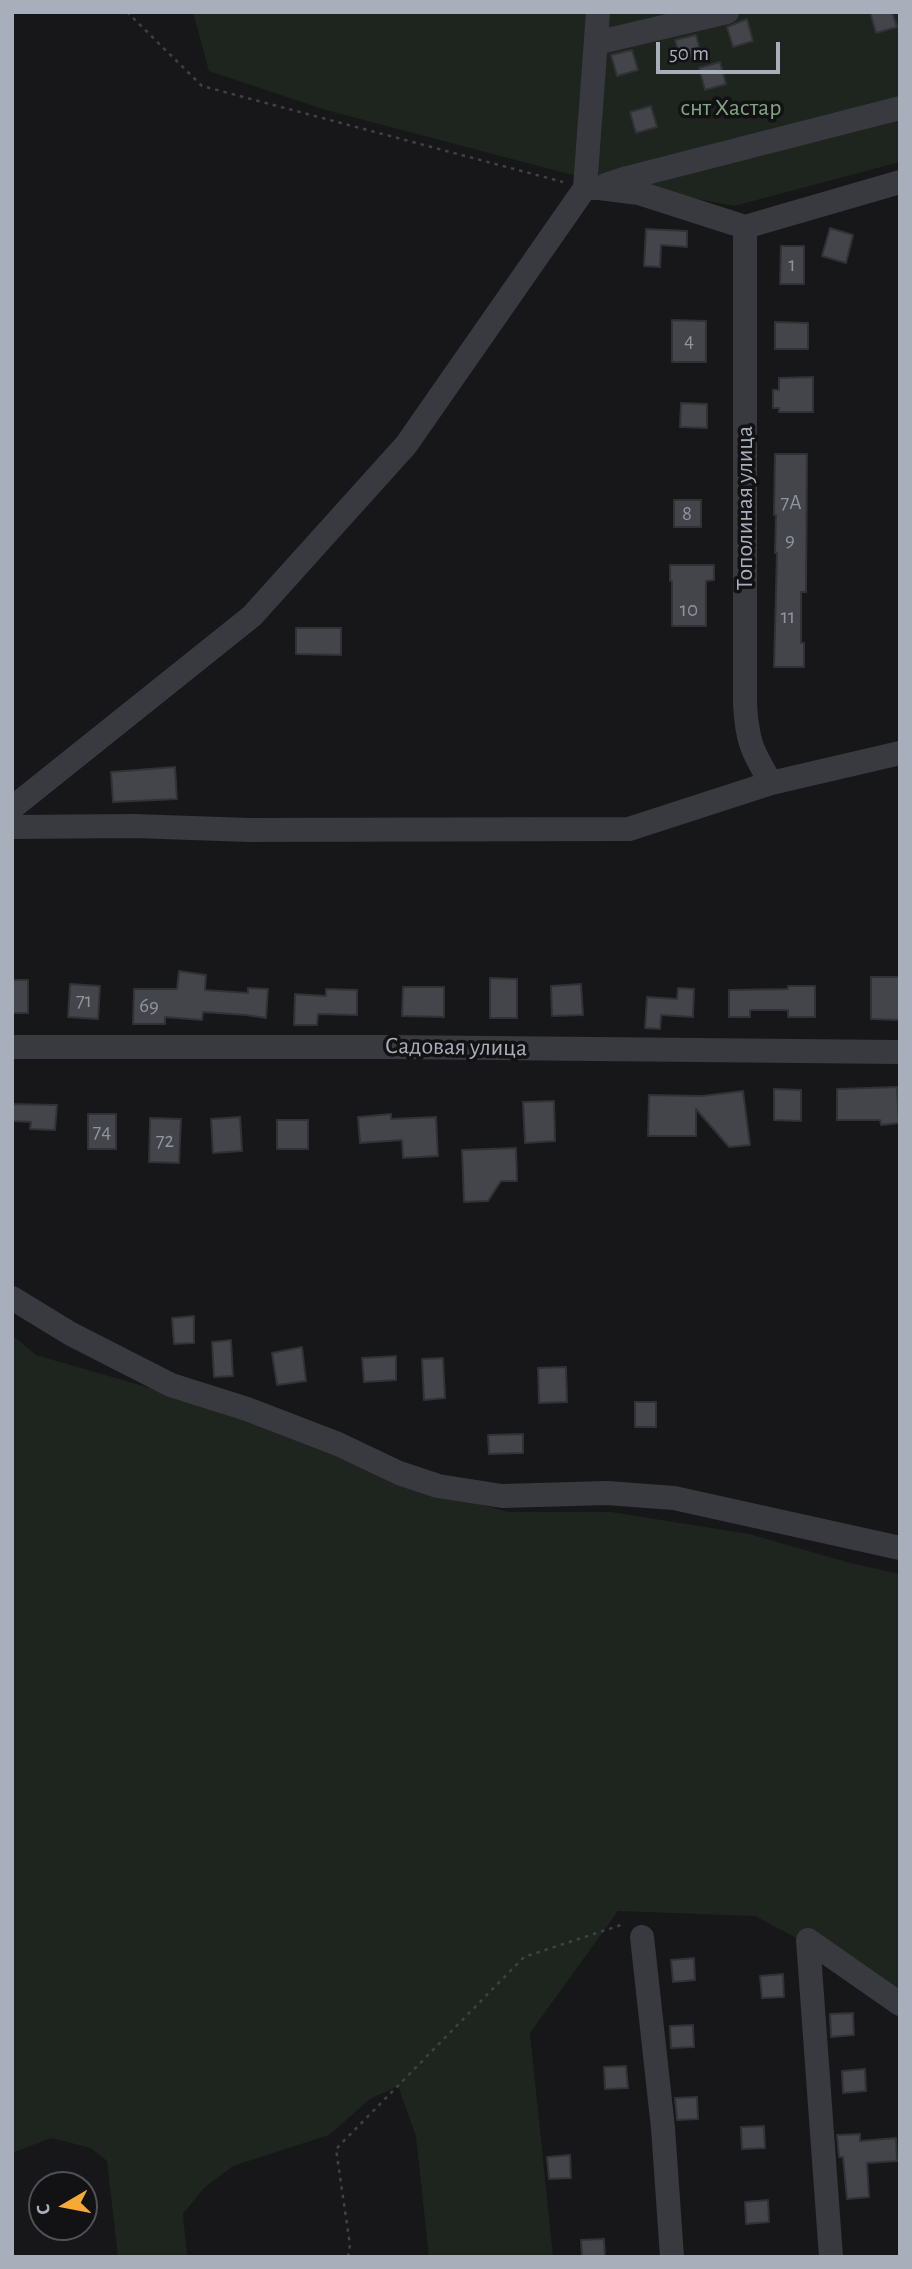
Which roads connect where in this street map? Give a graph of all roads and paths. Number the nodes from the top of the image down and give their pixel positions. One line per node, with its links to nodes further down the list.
1 (127, 12): 7 (path)
2 (598, 12): 4 (street)
3 (727, 12): 4 (street)
4 (596, 43): 7 (street)
5 (900, 108): 7 (street)
6 (900, 182): 8 (street)
7 (592, 188): 8 (street); 11 (street)
8 (745, 227): 10 (street, Тополиная улица)
9 (900, 753): 10 (street)
10 (771, 783): 12 (street)
11 (12, 808)
12 (12, 827)
13 (12, 1047): 14 (street, Садовая улица)
14 (900, 1052)
15 (12, 1298): 16 (street)
16 (900, 1548)
17 (642, 1937): 19 (path); 20 (street)
18 (900, 2004): 21 (street)
19 (348, 2257)
20 (672, 2257)
21 (831, 2257)

